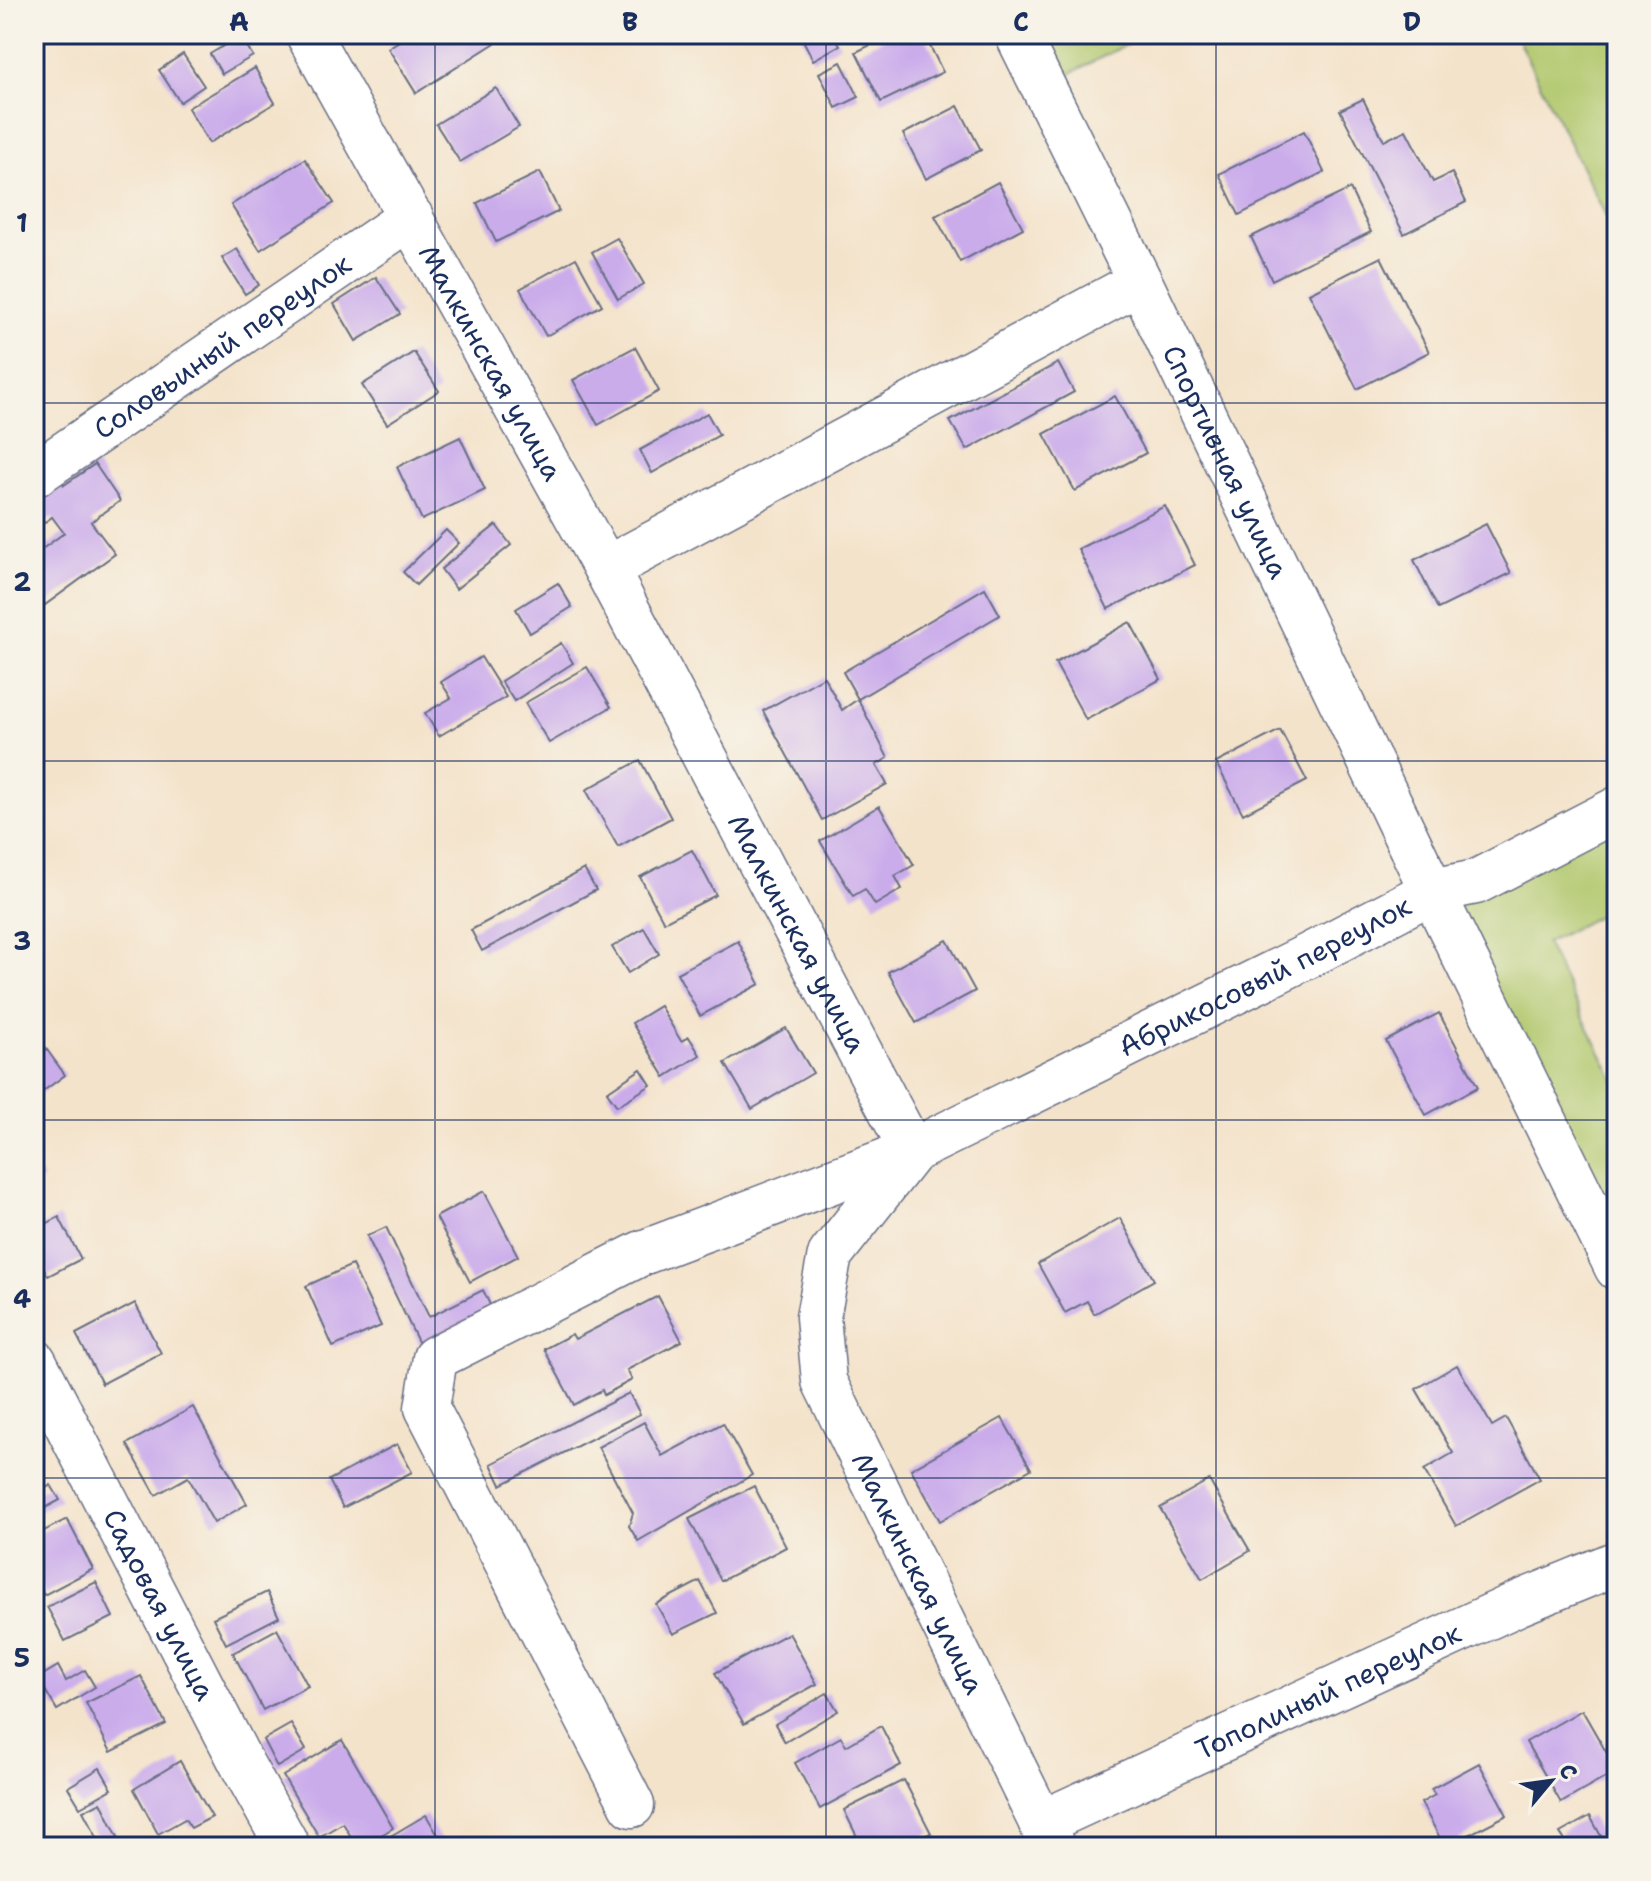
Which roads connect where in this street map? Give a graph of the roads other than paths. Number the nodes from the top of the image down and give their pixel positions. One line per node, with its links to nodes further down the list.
1 (308, 34): 3 (street, Малкинская улица)
2 (1017, 34): 4 (street, Спортивная улица)
3 (411, 217): 5 (street, Соловьиный переулок); 6 (street, Малкинская улица)
4 (1140, 282): 6 (street); 8 (street, Спортивная улица)
5 (34, 475)
6 (606, 569): 9 (street, Малкинская улица)
7 (1617, 809): 8 (street, Абрикосовый переулок)
8 (1432, 891): 9 (street, Абрикосовый переулок); 10 (street, Спортивная улица)
9 (912, 1151): 13 (street, Абрикосовый переулок); 14 (street, Малкинская улица)
10 (1617, 1268)
11 (34, 1361): 15 (street, Садовая улица)
12 (1617, 1563): 14 (street, Тополиный переулок)
13 (632, 1805)
14 (1047, 1835)
15 (288, 1847)

